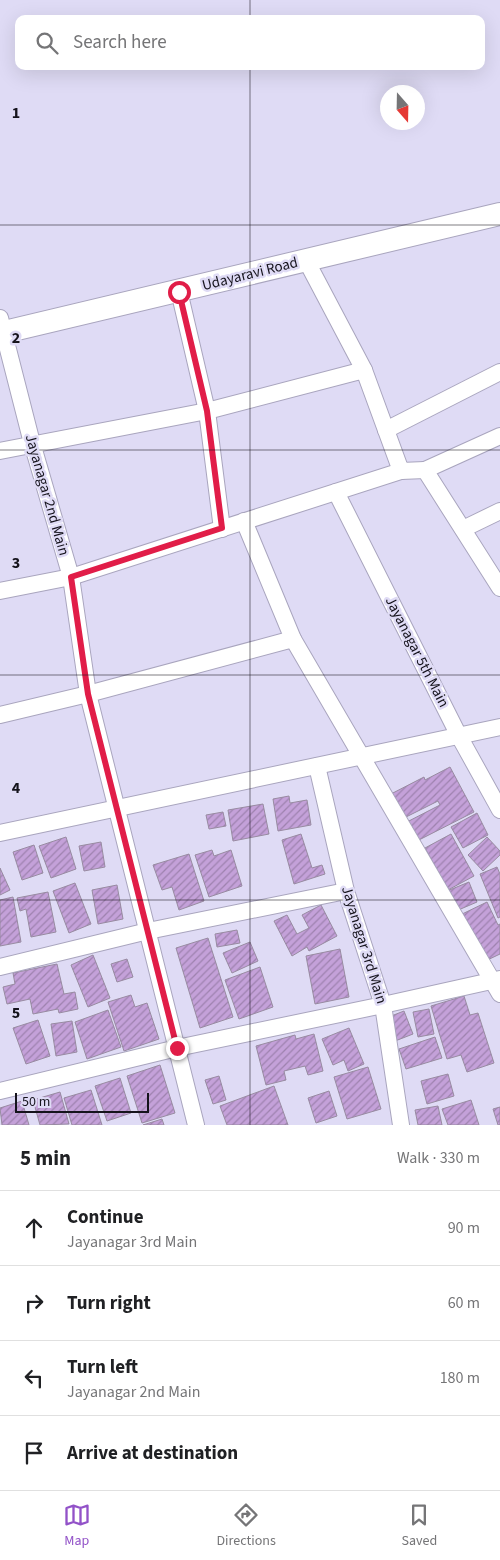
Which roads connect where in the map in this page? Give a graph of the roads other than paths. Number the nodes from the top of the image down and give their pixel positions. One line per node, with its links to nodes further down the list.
1 (500, 214): 2 (street, Udayaravi Road)
2 (306, 260): 3 (street, Udayaravi Road); 5 (street)
3 (179, 292): 4 (street, Udayaravi Road); 7 (street)
4 (1, 328): 10 (street, Jayanagar 2nd Main)
5 (364, 370): 7 (street); 8 (street)
6 (500, 372): 8 (street)
7 (207, 411): 10 (street); 17 (street)
8 (386, 430): 13 (street)
9 (500, 436): 12 (street)
10 (32, 444): 11 (street); 19 (street, Jayanagar 2nd Main)
11 (0, 450)
12 (425, 470): 13 (street); 18 (street)
13 (401, 471): 14 (street)
14 (336, 492): 16 (street); 26 (street, Jayanagar 5th Main)
15 (500, 511): 18 (street)
16 (244, 522): 17 (street); 22 (street)
17 (222, 528): 19 (street)
18 (463, 529): 20 (street)
19 (71, 577): 21 (street); 23 (street, Jayanagar 2nd Main)
20 (500, 588)
21 (0, 590)
22 (293, 639): 23 (street); 27 (street)
23 (88, 694): 24 (street); 29 (street, Jayanagar 2nd Main)
24 (0, 715)
25 (500, 726): 26 (street)
26 (459, 736): 27 (street); 30 (street, Jayanagar 5th Main)
27 (360, 757): 28 (street); 35 (street)
28 (317, 766): 29 (street); 32 (street, Jayanagar 3rd Main)
29 (117, 808): 31 (street); 33 (street, Jayanagar 2nd Main)
30 (500, 810)
31 (0, 833)
32 (346, 891): 33 (street); 36 (street, Jayanagar 3rd Main)
33 (148, 931): 34 (street); 37 (street, Jayanagar 2nd Main)
34 (0, 967)
35 (498, 985): 36 (street)
36 (383, 1005): 37 (street); 40 (street, Jayanagar 3rd Main)
37 (177, 1048): 38 (street); 39 (street, Jayanagar 2nd Main)
38 (0, 1090)
39 (196, 1125)
40 (401, 1125)

